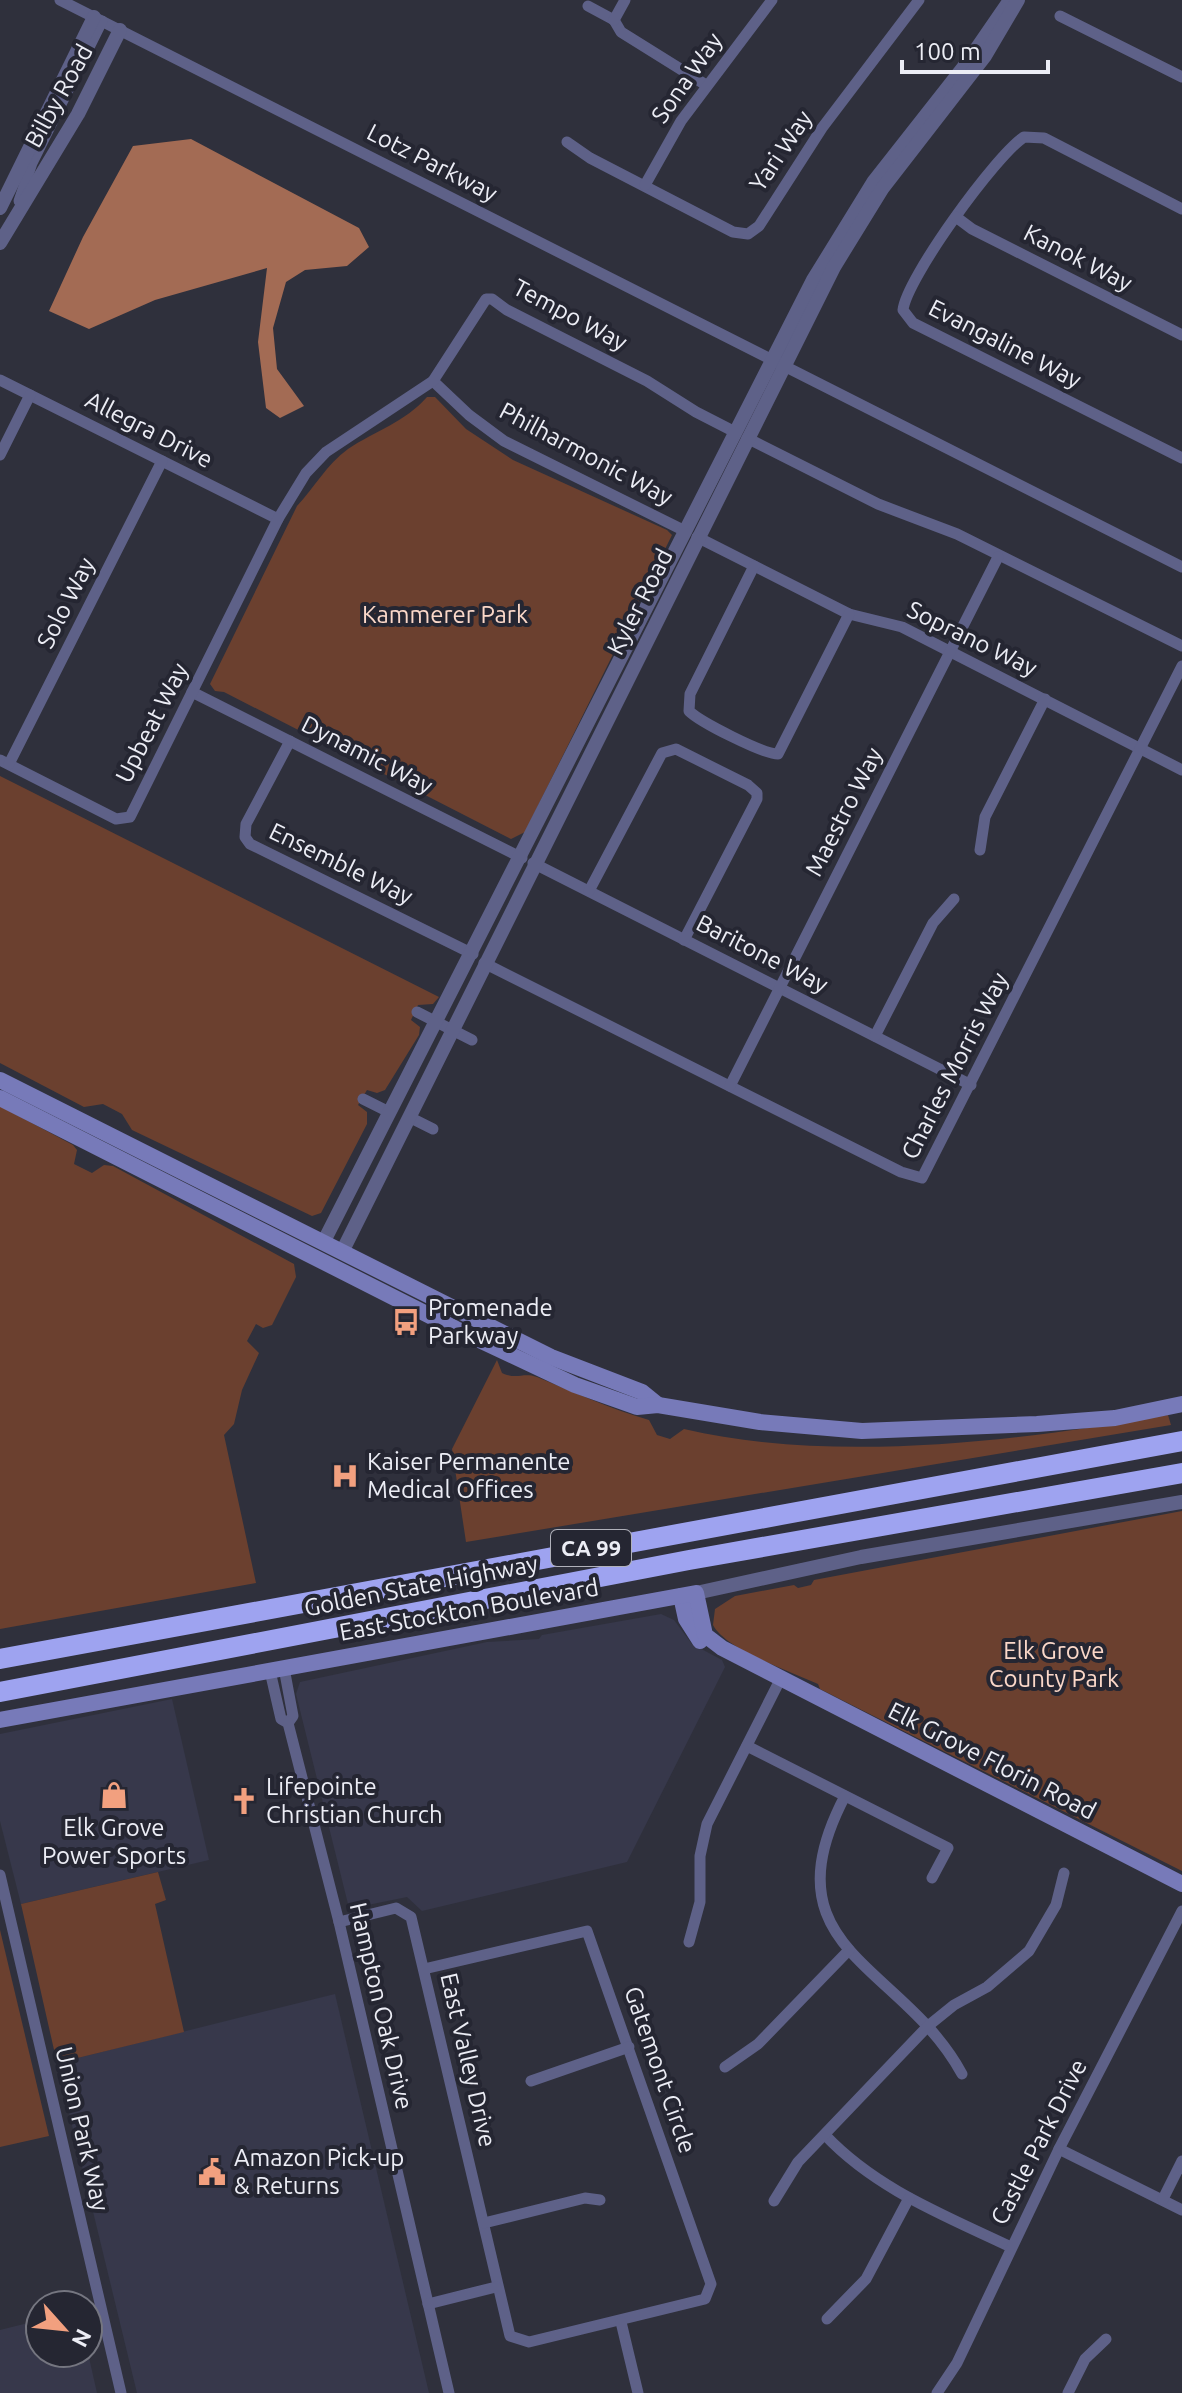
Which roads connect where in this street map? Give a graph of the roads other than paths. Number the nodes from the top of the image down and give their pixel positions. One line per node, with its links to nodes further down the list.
1 (60, 0): 9 (street, Lotz Parkway)
2 (625, 0): 10 (street)
3 (772, 0): 13 (street, Sona Way)
4 (919, 0): 15 (street, Yari Way)
5 (1010, 0): 22 (street, Kyler Road)
6 (1018, 0): 22 (street, Kyler Road)
7 (588, 6): 10 (street)
8 (1060, 16): 12 (street)
9 (98, 19): 11 (street, Lotz Parkway); 17 (street, Bilby Road); 19 (street, Bilby Road)
10 (614, 20): 13 (street)
11 (120, 30): 19 (street, Bilby Road); 22 (street, Lotz Parkway)
12 (1182, 77)
13 (706, 85): 15 (street, Sona Way)
14 (567, 142): 15 (street)
15 (645, 185)
16 (1181, 206): 18 (street, Evangaline Way)
17 (0, 208)
18 (956, 217): 21 (street, Kanok Way); 28 (street, Evangaline Way)
19 (9, 224): 20 (street, Bilby Road)
20 (0, 243)
21 (1182, 335)
22 (778, 362): 26 (street, Kyler Road); 34 (street, Lotz Parkway)
23 (0, 380): 25 (street, Allegra Drive)
24 (433, 381): 26 (street, Tempo Way); 30 (street, Tempo Way); 31 (street, Philharmonic Way)
25 (30, 395): 27 (street); 29 (street, Allegra Drive)
26 (741, 435): 31 (street, Kyler Road); 31 (street, Kyler Road); 32 (street)
27 (0, 455)
28 (1182, 458)
29 (162, 461): 30 (street, Allegra Drive); 43 (street, Solo Way)
30 (278, 519): 39 (street, Upbeat Way)
31 (691, 534): 33 (street, Soprano Way); 46 (street, Kyler Road); 46 (street, Kyler Road)
32 (998, 557): 36 (street); 37 (street, Maestro Way)
33 (754, 566): 35 (street, Soprano Way); 35 (street)
34 (1182, 567)
35 (849, 614): 37 (street, Soprano Way)
36 (1182, 646)
37 (950, 651): 40 (street, Soprano Way); 51 (street, Maestro Way)
38 (1182, 666): 42 (street, Charles Morris Way)
39 (192, 692): 41 (street, Dynamic Way); 43 (street, Upbeat Way)
40 (1045, 699): 42 (street, Soprano Way); 45 (street)
41 (290, 741): 46 (street, Dynamic Way); 50 (street, Ensemble Way)
42 (1140, 748): 44 (street, Soprano Way); 58 (street, Charles Morris Way)
43 (4, 762)
44 (1182, 770)
45 (980, 850)
46 (527, 860): 47 (street, Baritone Way); 50 (street, Kyler Road)
47 (589, 891): 49 (street, Baritone Way); 49 (street)
48 (954, 899): 55 (street)
49 (684, 940): 51 (street, Baritone Way)
50 (481, 958): 53 (street, Kyler Road); 54 (street, Kyler Road); 59 (street, Charles Morris Way)
51 (780, 988): 55 (street, Baritone Way); 59 (street, Maestro Way)
52 (417, 1012): 53 (street)
53 (438, 1022): 54 (street); 62 (street, Kyler Road)
54 (452, 1029): 56 (street); 63 (street, Kyler Road)
55 (875, 1036): 58 (street, Baritone Way)
56 (472, 1040)
57 (0, 1080): 65 (main road)
58 (971, 1085): 59 (street, Charles Morris Way)
59 (730, 1086)
60 (0, 1098): 65 (main road)
61 (363, 1099): 62 (street)
62 (389, 1112): 66 (street); 67 (street, Kyler Road)
63 (409, 1117): 64 (street); 66 (street, Kyler Road)
64 (433, 1129)
65 (97, 1138): 67 (main road); 69 (main road)
66 (365, 1204): 68 (street, Kyler Road)
67 (324, 1241): 68 (main road)
68 (343, 1250): 70 (main road)
69 (456, 1329): 70 (main road); 71 (main road)
70 (523, 1342): 72 (main road)
71 (520, 1360): 72 (main road); 74 (main road)
72 (587, 1373): 74 (main road)
73 (1182, 1404): 74 (main road)
74 (658, 1405)
75 (1182, 1441): 79 (highway, Golden State Highway / CA 99)
76 (1182, 1473): 82 (highway, Golden State Highway / CA 99)
77 (1182, 1502): 78 (street, East Stockton Boulevard)
78 (688, 1595): 80 (main road, East Stockton Boulevard); 81 (main road, Elk Grove Florin Road)
79 (0, 1659)
80 (277, 1669): 83 (main road, East Stockton Boulevard); 91 (street, Hampton Oak Drive)
81 (780, 1680): 84 (street); 89 (main road, Elk Grove Florin Road)
82 (0, 1692)
83 (0, 1720)
84 (747, 1746): 85 (street); 92 (street)
85 (845, 1796): 88 (street); 93 (street)
86 (1064, 1873): 95 (street)
87 (0, 1875): 115 (street, Union Park Way)
88 (932, 1878)
89 (1182, 1884)
90 (1182, 1911): 101 (street, Castle Park Drive)
91 (339, 1922): 94 (street, East Valley Drive); 111 (street, Hampton Oak Drive)
92 (689, 1942)
93 (849, 1950): 95 (street); 97 (street)
94 (424, 1969): 96 (street, Gatemont Circle); 108 (street, East Valley Drive)
95 (928, 2026): 98 (street); 100 (street)
96 (629, 2047): 99 (street); 113 (street, Gatemont Circle)
97 (725, 2067)
98 (962, 2074)
99 (531, 2081)
100 (825, 2135): 103 (street); 106 (street)
101 (1059, 2149): 104 (street); 109 (street, Castle Park Drive)
102 (1182, 2161): 104 (street)
103 (909, 2198): 109 (street); 112 (street)
104 (1163, 2199): 107 (street)
105 (600, 2200): 108 (street)
106 (774, 2201)
107 (1182, 2210)
108 (484, 2223): 110 (street, East Valley Drive)
109 (1011, 2247): 118 (street, Castle Park Drive)
110 (496, 2287): 111 (street); 113 (street, East Valley Drive)
111 (428, 2304): 116 (street, Hampton Oak Drive)
112 (827, 2319)
113 (621, 2322): 117 (street)
114 (1106, 2339): 119 (street)
115 (121, 2393)
116 (449, 2393)
117 (638, 2393)
118 (937, 2393)
119 (1068, 2393)

